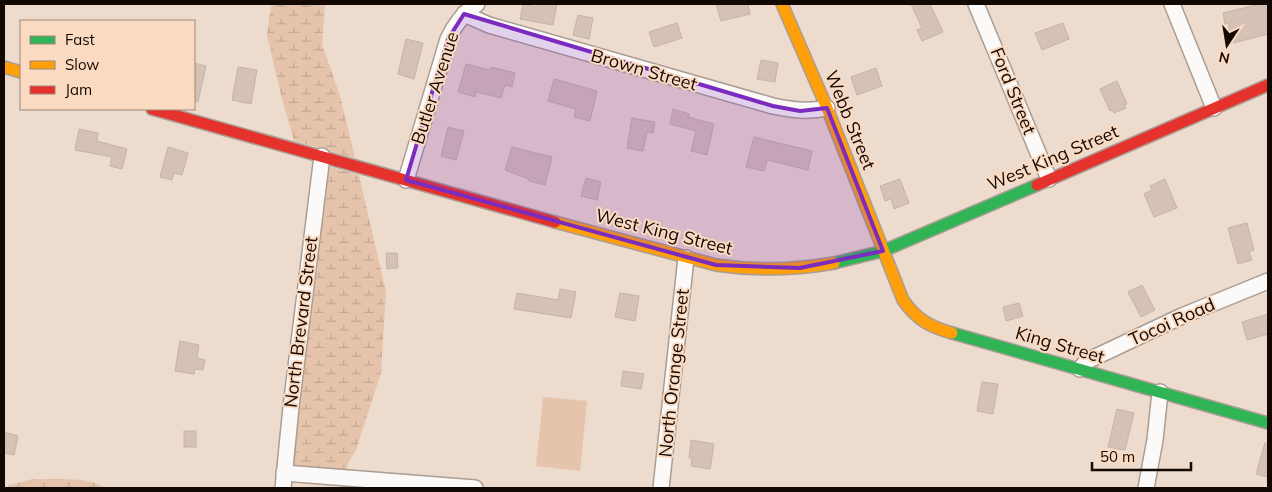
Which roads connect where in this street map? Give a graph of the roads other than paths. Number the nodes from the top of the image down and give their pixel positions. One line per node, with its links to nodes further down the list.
1 (476, 4): 5 (street, Butler Avenue)
2 (782, 4): 9 (main road, Webb Street)
3 (976, 4): 14 (street, Ford Street)
4 (1172, 4): 10 (street)
5 (464, 14): 9 (street, Brown Street); 13 (street, Butler Avenue)
6 (4, 67): 7 (main road)
7 (20, 72)
8 (1268, 84): 10 (main road, West King Street)
9 (827, 108): 15 (main road, Webb Street)
10 (1214, 108): 14 (main road, West King Street)
11 (156, 110): 12 (main road, West King Street)
12 (322, 156): 13 (main road, West King Street); 21 (street, North Brevard Street)
13 (406, 180): 16 (main road, West King Street)
14 (1049, 180): 15 (main road, West King Street)
15 (882, 250): 16 (main road, West King Street); 18 (main road, King Street)
16 (686, 258): 24 (street, North Orange Street)
17 (1268, 281): 18 (street, Tocoi Road)
18 (1080, 369): 19 (main road, King Street)
19 (1160, 392): 20 (main road, King Street); 25 (street)
20 (1268, 423)
21 (284, 472): 22 (street, North Brevard Street); 23 (street)
22 (283, 488)
23 (475, 488)
24 (661, 488)
25 (1146, 488)

